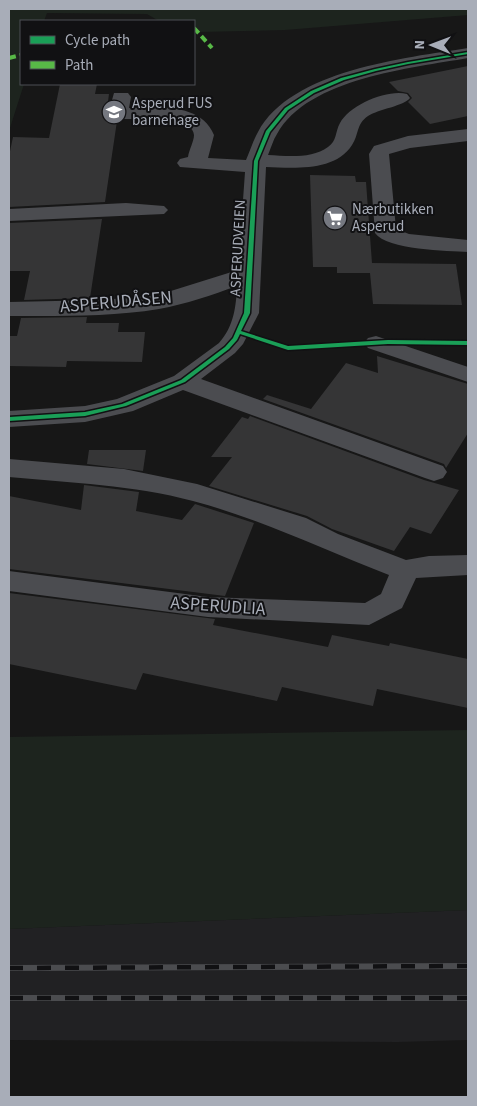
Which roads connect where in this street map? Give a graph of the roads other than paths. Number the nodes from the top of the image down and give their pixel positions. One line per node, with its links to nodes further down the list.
1 (468, 53): 7 (street, ASPERUDVEIEN)
2 (121, 97): 7 (street)
3 (400, 98): 5 (street)
4 (468, 135): 6 (street)
5 (341, 146): 6 (street); 7 (street)
6 (381, 150): 10 (street)
7 (256, 164): 11 (street, ASPERUDVEIEN)
8 (157, 210): 9 (street)
9 (9, 215)
10 (468, 246)
11 (250, 274): 12 (street, ASPERUDÅSEN); 15 (street, ASPERUDVEIEN)
12 (9, 309)
13 (376, 343): 14 (street)
14 (468, 375)
15 (183, 381): 16 (street, ASPERUDVEIEN); 18 (street)
16 (9, 419)
17 (9, 468): 20 (street)
18 (434, 472)
19 (468, 565): 20 (street)
20 (405, 570): 21 (street, ASPERUDLIA)
21 (9, 581)

